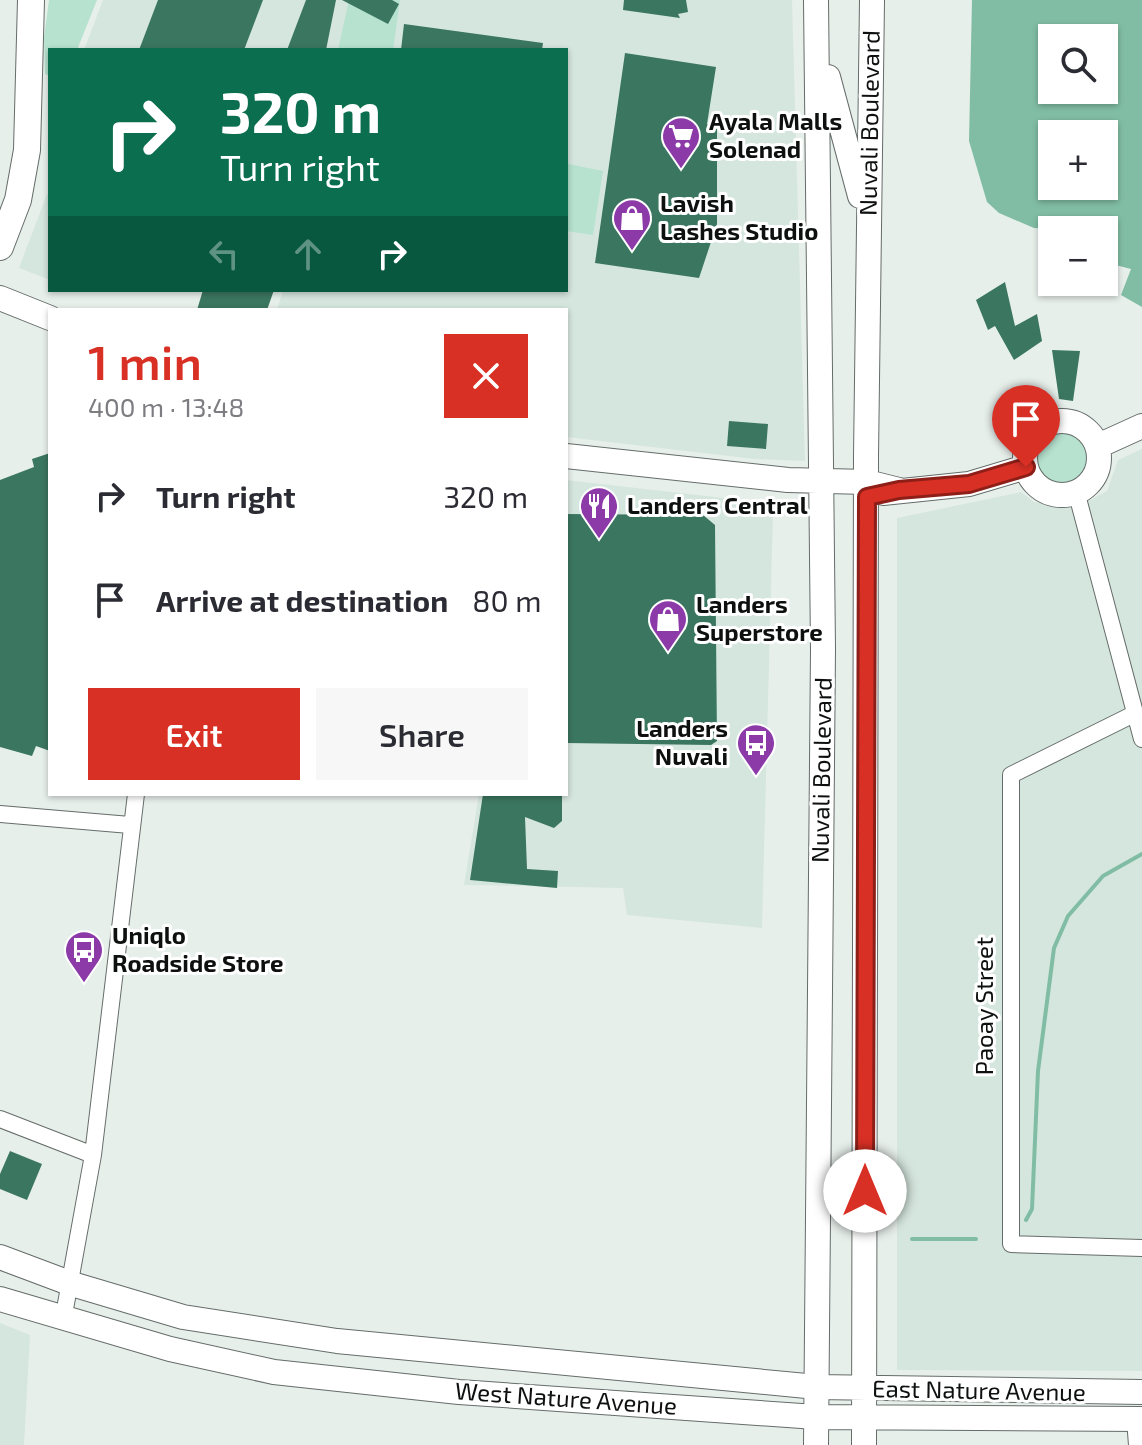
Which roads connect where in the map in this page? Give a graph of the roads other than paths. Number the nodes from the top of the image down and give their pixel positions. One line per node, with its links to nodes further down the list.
1 (31, 0): 6 (main road)
2 (816, 0): 4 (street, Nuvali Boulevard)
3 (872, 0): 5 (street, Nuvali Boulevard)
4 (818, 39): 5 (street); 13 (street, Nuvali Boulevard)
5 (868, 226): 14 (street, Nuvali Boulevard)
6 (0, 247)
7 (0, 298): 8 (street)
8 (48, 317)
9 (1142, 426): 10 (street)
10 (1098, 446): 12 (street); 15 (street)
11 (568, 456): 13 (street)
12 (1026, 467): 14 (street); 15 (street)
13 (820, 488): 14 (street); 28 (street, Nuvali Boulevard)
14 (867, 490): 29 (street, Nuvali Boulevard)
15 (1076, 491): 16 (street)
16 (1134, 714): 17 (street); 23 (street, Paoay Street)
17 (1142, 739)
18 (136, 796): 20 (street)
19 (0, 814): 20 (street)
20 (130, 825): 22 (street)
21 (0, 1119): 22 (street)
22 (93, 1155): 25 (street)
23 (1142, 1248)
24 (0, 1257): 25 (street, West Nature Avenue)
25 (72, 1284): 27 (street); 28 (street, West Nature Avenue)
26 (0, 1299): 27 (street, West Nature Avenue)
27 (63, 1320): 31 (street, West Nature Avenue)
28 (817, 1387): 29 (street, East Nature Avenue); 31 (street, Nuvali Boulevard)
29 (864, 1390): 30 (street, East Nature Avenue); 32 (street, Nuvali Boulevard)
30 (1142, 1392)
31 (816, 1417): 32 (street, West Nature Avenue); 34 (street, Nuvali Boulevard)
32 (864, 1419): 33 (street, West Nature Avenue); 35 (street, Nuvali Boulevard)
33 (1139, 1419): 36 (street)
34 (816, 1445)
35 (864, 1445)
36 (1137, 1445)

